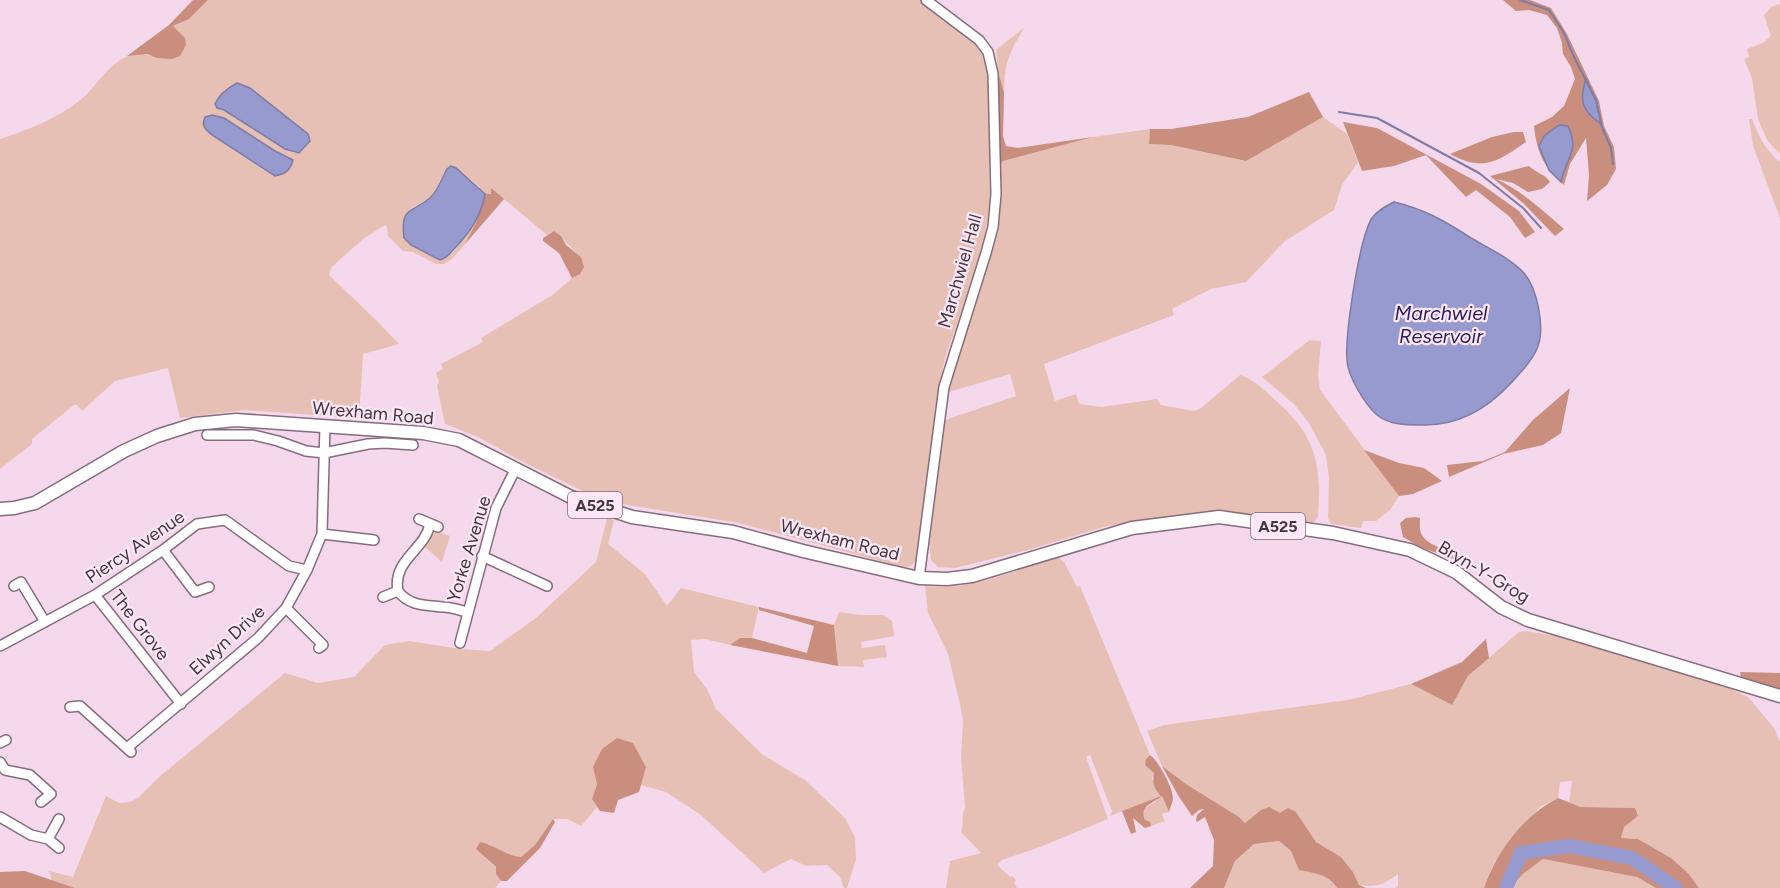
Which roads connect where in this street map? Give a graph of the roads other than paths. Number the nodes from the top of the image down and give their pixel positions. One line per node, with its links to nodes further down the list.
1 (926, 0): 14 (street, Marchwiel Hall)
2 (325, 426): 5 (street, Elwyn Drive); 6 (main road, Wrexham Road / A525); 7 (main road, Wrexham Road / A525)
3 (217, 446): 5 (street)
4 (413, 446): 5 (street)
5 (324, 453): 9 (street, Elwyn Drive)
6 (516, 468): 12 (street, Yorke Avenue); 14 (main road, Wrexham Road / A525)
7 (0, 509)
8 (419, 519): 18 (street)
9 (322, 534): 10 (street); 13 (street, Elwyn Drive)
10 (367, 543)
11 (163, 550): 13 (street, Piercy Avenue); 17 (street); 19 (street, Piercy Avenue)
12 (482, 556): 16 (street); 22 (street, Yorke Avenue)
13 (307, 570): 21 (street, Elwyn Drive)
14 (919, 578): 27 (main road, Bryn-Y-Grog / A525)
15 (14, 586): 23 (street)
16 (547, 586)
17 (209, 587)
18 (398, 591): 20 (street); 22 (street)
19 (95, 595): 23 (street, Piercy Avenue); 28 (street, The Grove)
20 (383, 597)
21 (286, 608): 25 (street); 28 (street, Elwyn Drive)
22 (467, 612): 24 (street, Yorke Avenue)
23 (45, 622): 26 (street, Piercy Avenue)
24 (460, 643)
25 (323, 644)
26 (0, 646)
27 (1780, 696)
28 (181, 704): 29 (street, Elwyn Drive)
29 (78, 705)
30 (0, 762): 31 (street)
31 (41, 802)
32 (0, 817): 34 (street)
33 (59, 819): 34 (street)
34 (48, 839): 35 (street)
35 (58, 848)

